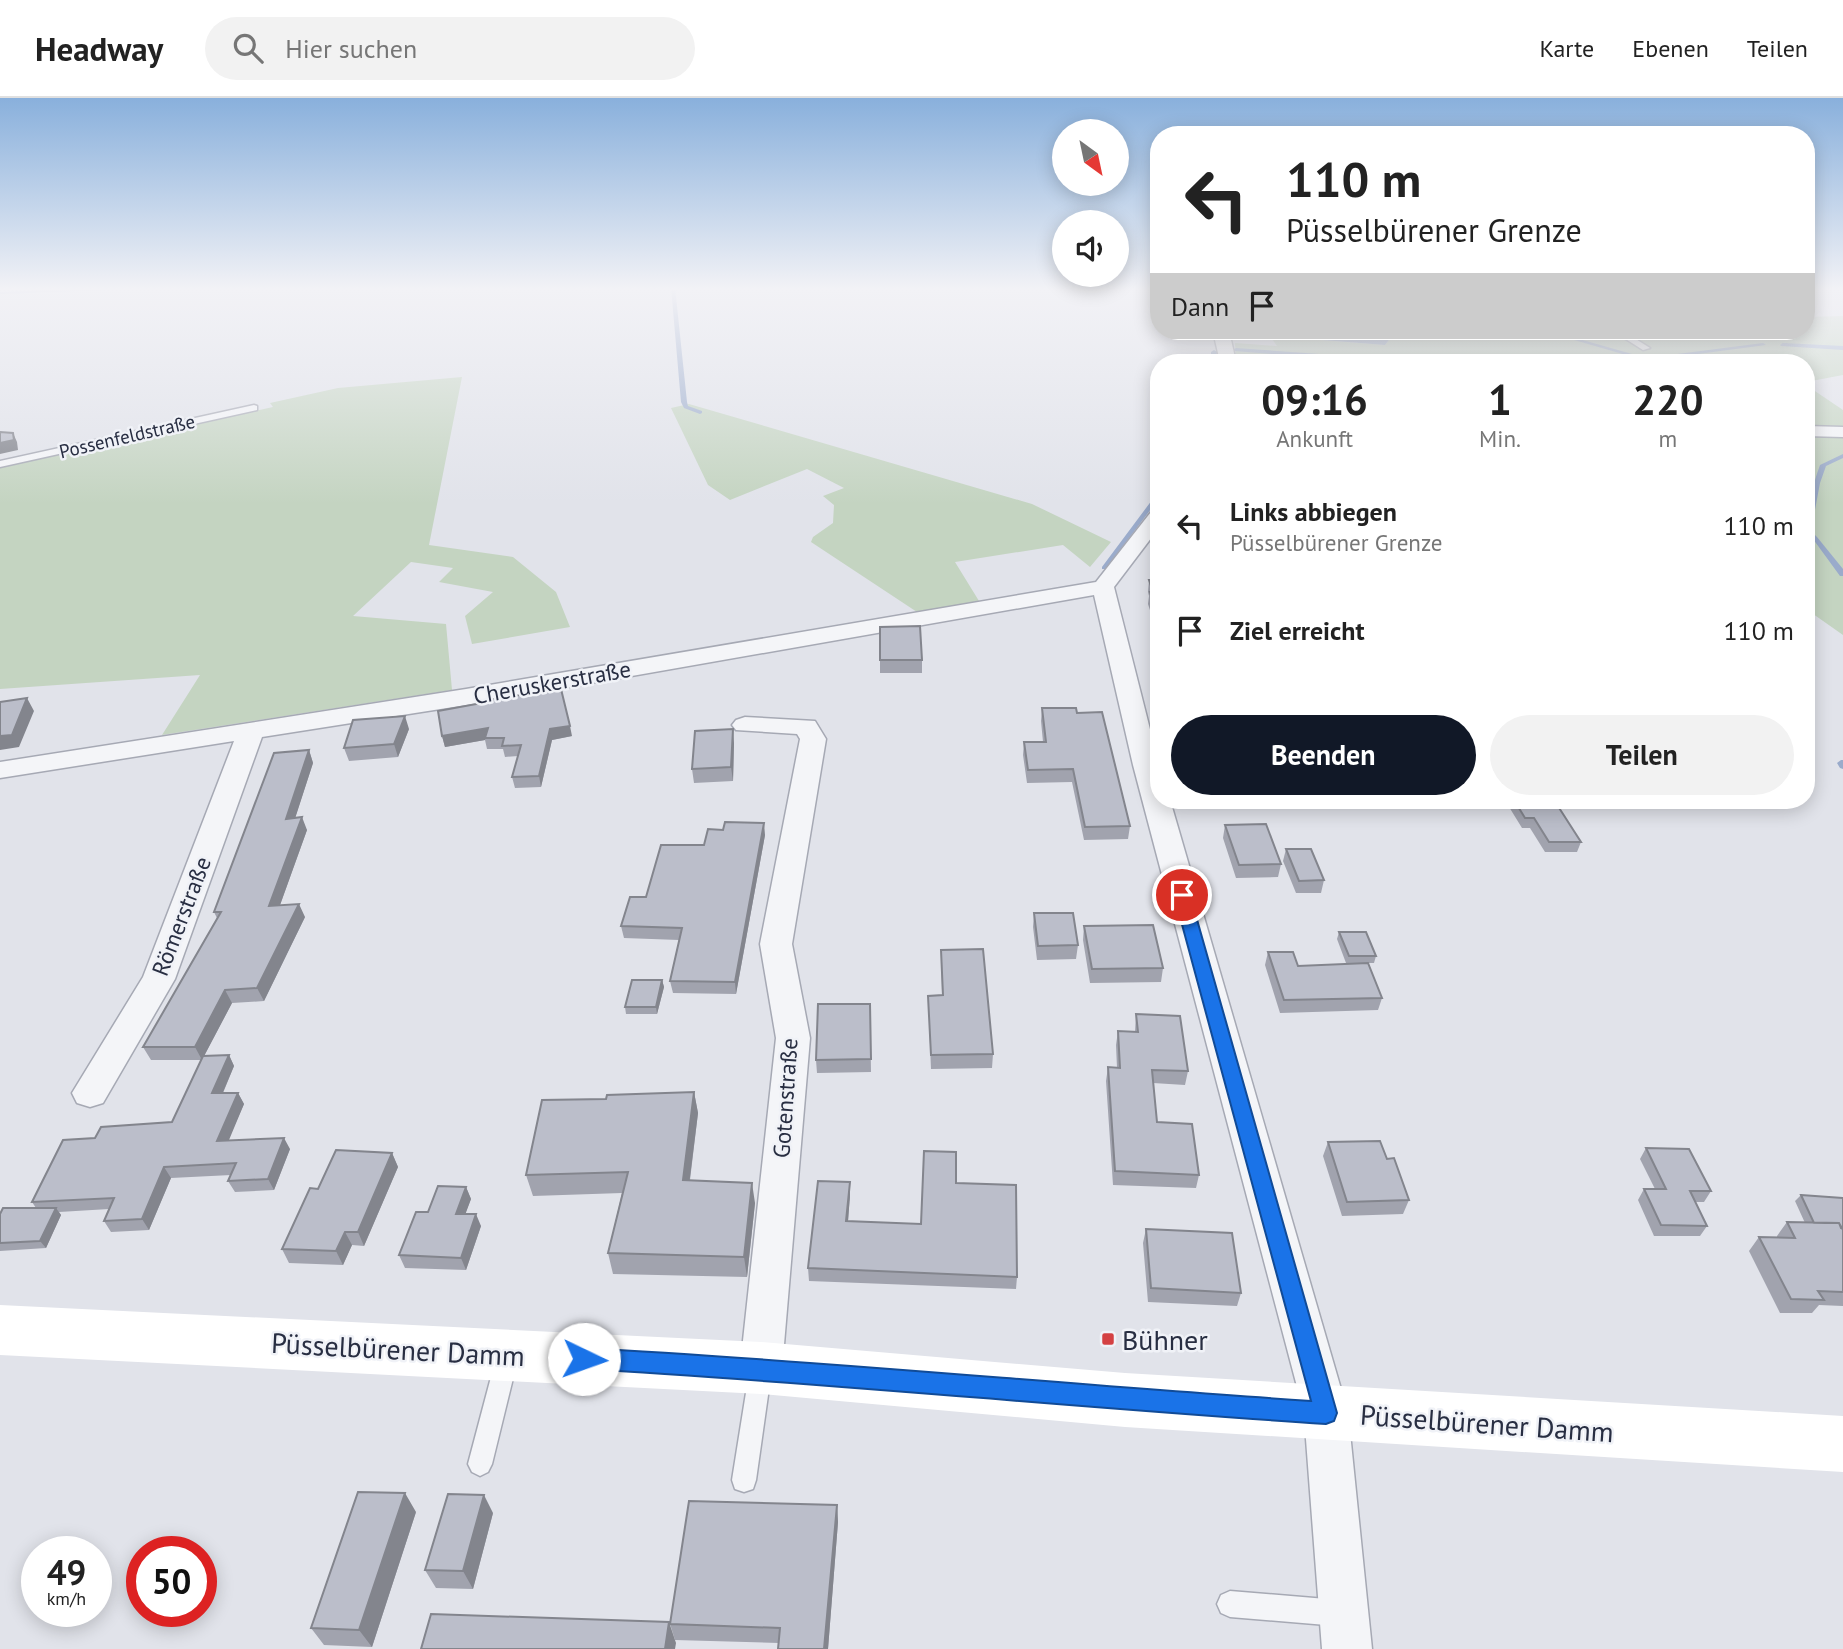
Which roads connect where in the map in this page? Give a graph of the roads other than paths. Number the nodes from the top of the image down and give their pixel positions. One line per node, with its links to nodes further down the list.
1 (254, 408): 4 (lane, Possenfeldstraße)
2 (1815, 431): 3 (street)
3 (1843, 432)
4 (0, 464)
5 (1150, 526): 6 (street)
6 (1102, 587): 8 (street, Cheruskerstraße); 9 (street)
7 (745, 725): 15 (street, Gotenstraße)
8 (251, 730): 10 (street, Cheruskerstraße); 12 (street, Römerstraße)
9 (1150, 758)
10 (0, 770)
11 (1164, 809): 16 (street)
12 (90, 1093)
13 (0, 1330): 14 (main road, Püsselbürener Damm)
14 (508, 1354): 15 (main road, Püsselbürener Damm); 18 (lane)
15 (761, 1368): 16 (main road, Püsselbürener Damm); 19 (lane)
16 (1326, 1413): 17 (main road, Püsselbürener Damm); 21 (street)
17 (1843, 1444)
18 (480, 1464)
19 (744, 1480)
20 (1230, 1604): 21 (lane)
21 (1345, 1631)

